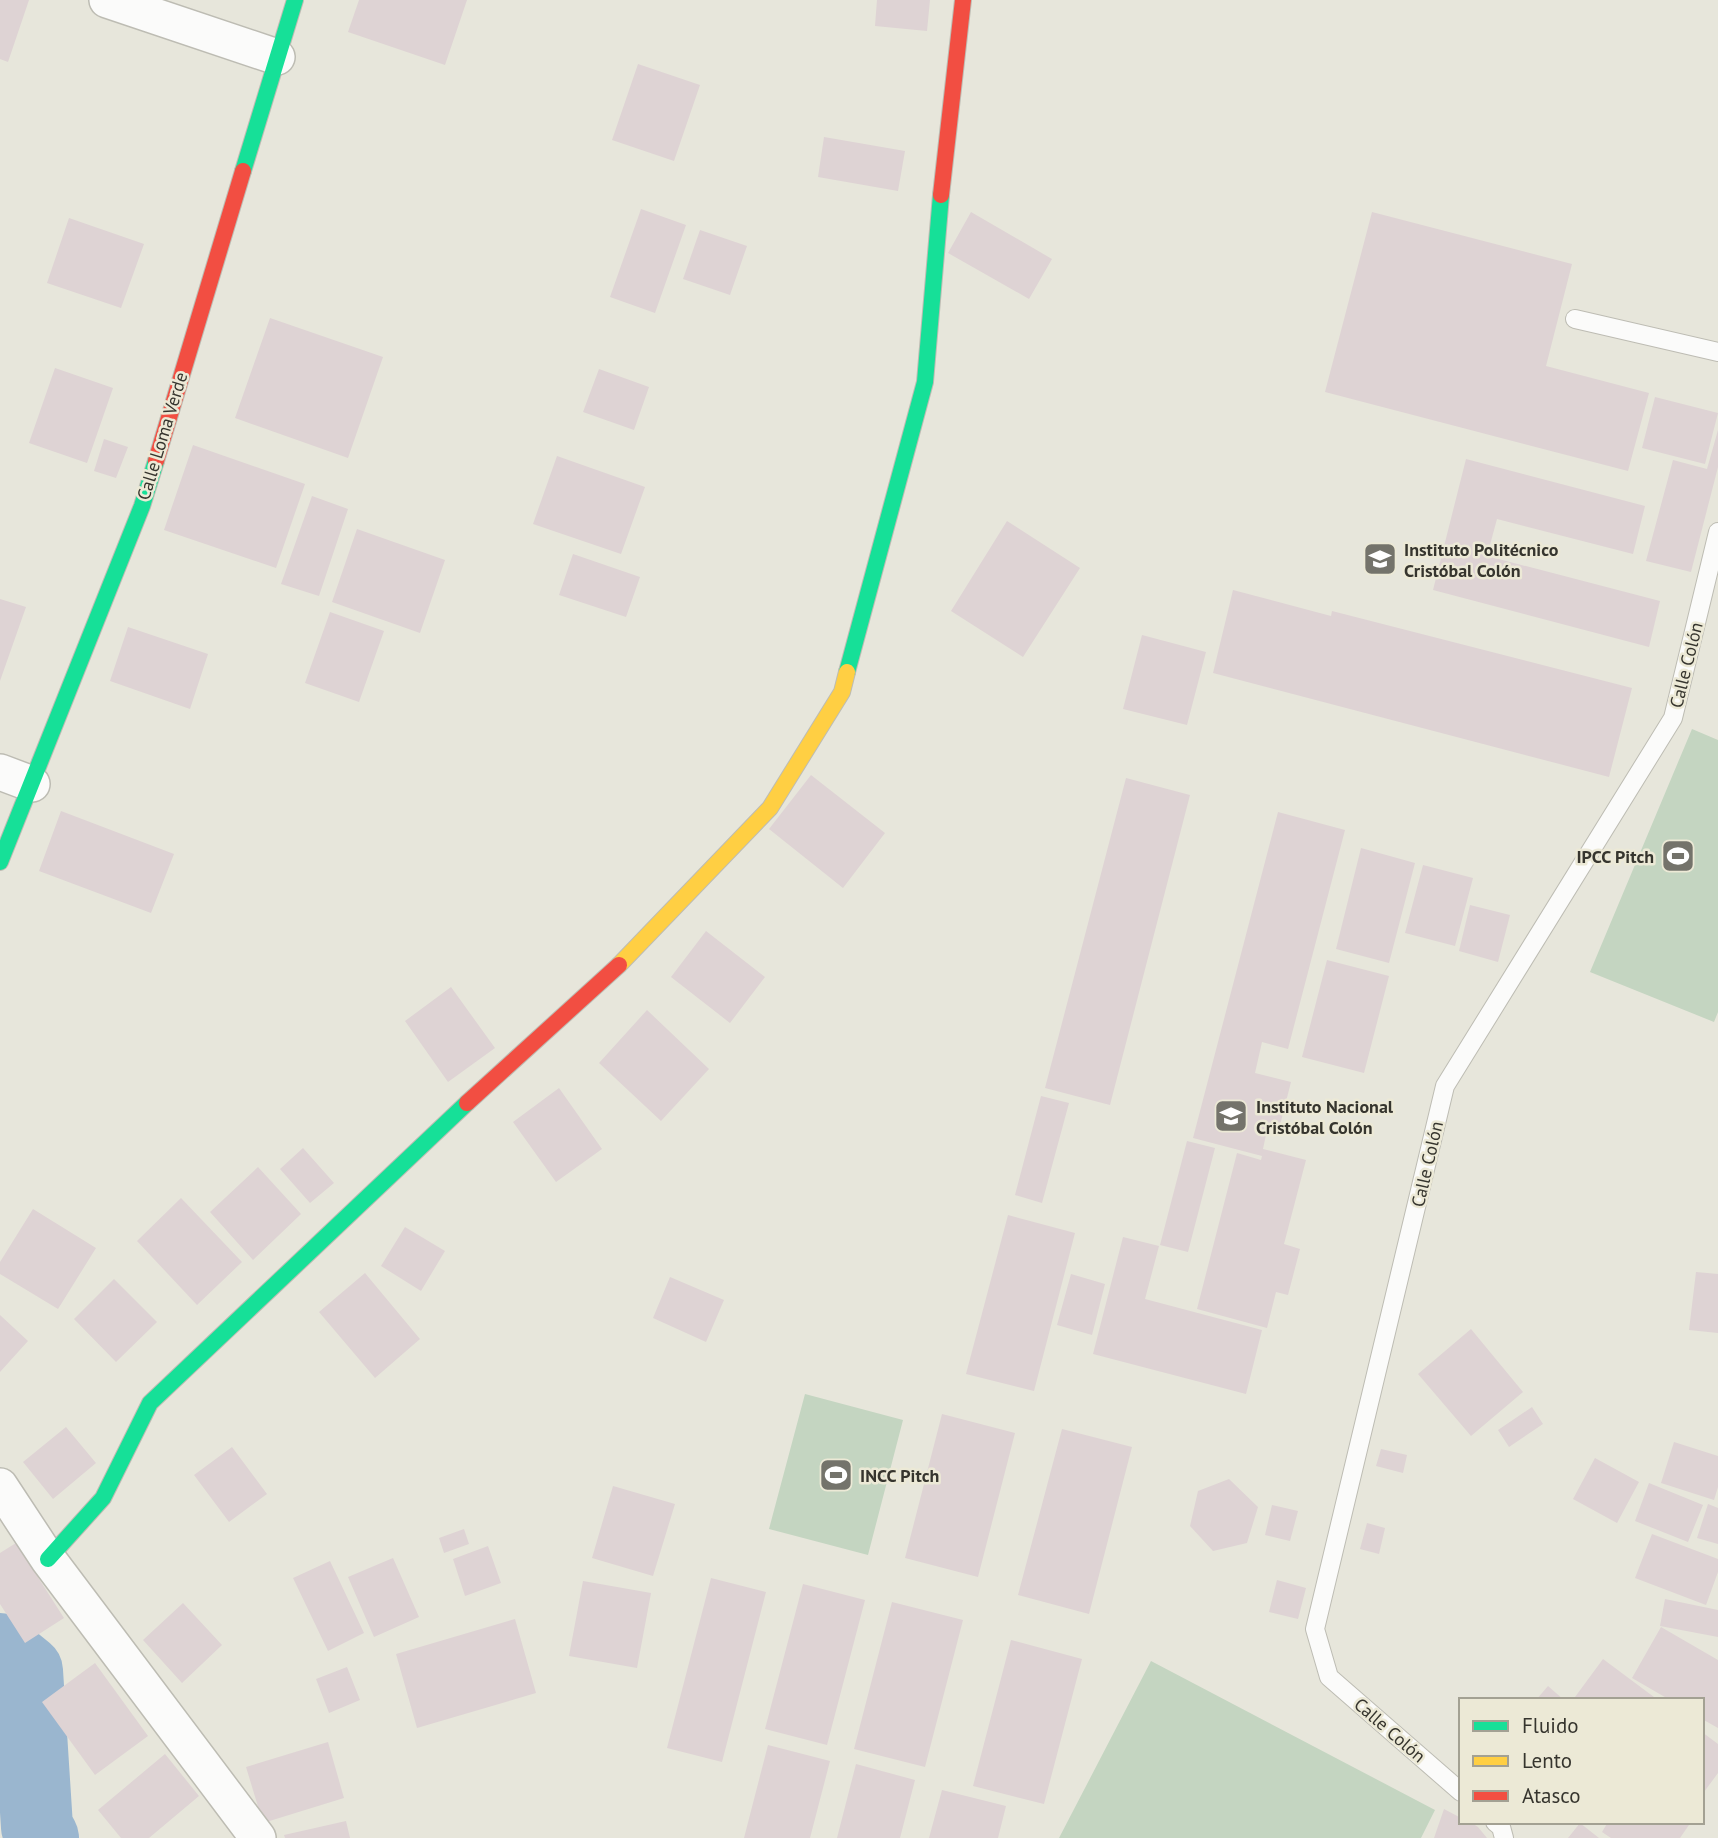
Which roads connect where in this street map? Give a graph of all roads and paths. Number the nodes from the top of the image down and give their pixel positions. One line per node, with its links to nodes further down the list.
1 (107, 0): 4 (street)
2 (295, 0): 4 (street, Calle Loma Verde)
3 (963, 0): 11 (street)
4 (277, 57): 8 (street, Calle Loma Verde)
5 (1575, 319): 6 (lane)
6 (1718, 352)
7 (1718, 532): 12 (lane, Calle Colón)
8 (16, 778): 9 (street, Calle Loma Verde)
9 (0, 862)
10 (0, 1486): 11 (street)
11 (48, 1559): 13 (street)
12 (1459, 1790)
13 (258, 1838)

